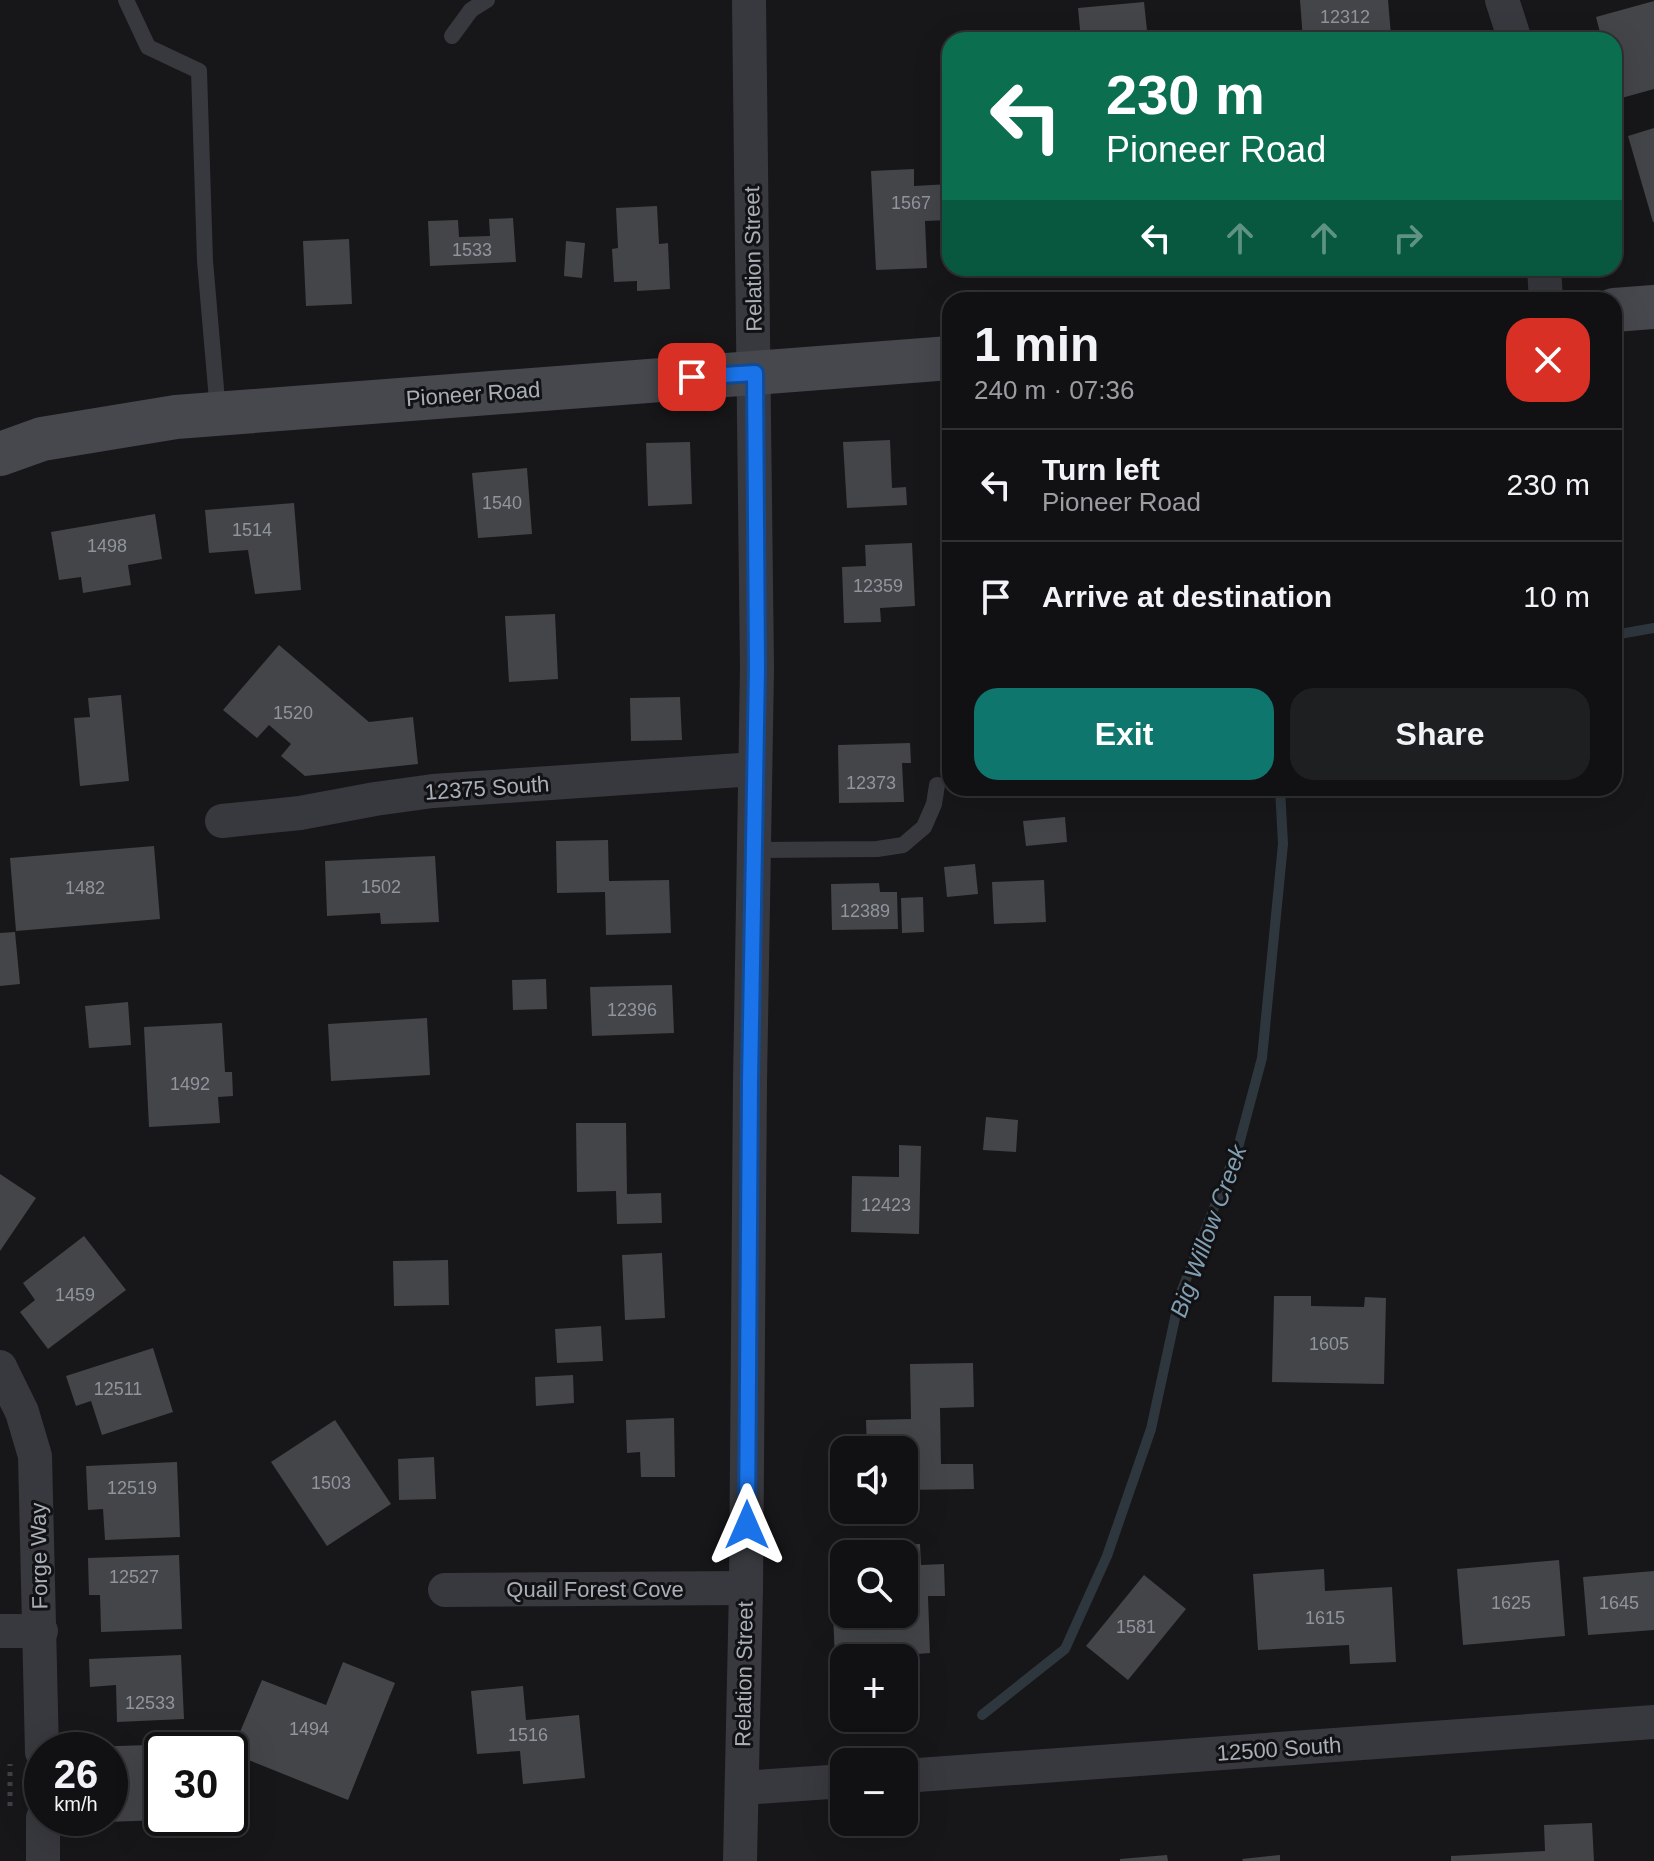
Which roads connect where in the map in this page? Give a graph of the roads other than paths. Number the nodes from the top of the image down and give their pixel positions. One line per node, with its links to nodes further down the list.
1 (126, 0): 11 (lane)
2 (487, 0): 6 (lane)
3 (749, 0): 10 (street, Relation Street)
4 (1502, 0): 5 (street)
5 (1512, 32)
6 (452, 36)
7 (1654, 307): 8 (street)
8 (1622, 309)
9 (942, 359): 10 (street, Pioneer Road)
10 (755, 373): 11 (street, Pioneer Road); 13 (street, Relation Street)
11 (219, 414): 12 (street, Pioneer Road)
12 (0, 454)
13 (755, 769): 15 (street, 12375 South); 16 (street, Relation Street)
14 (937, 785): 16 (lane)
15 (222, 821)
16 (754, 850): 18 (street, Relation Street)
17 (0, 1367): 21 (street, Forge Way)
18 (746, 1588): 19 (street, Quail Forest Cove); 26 (street, Relation Street)
19 (445, 1590)
20 (0, 1631): 21 (street)
21 (41, 1631): 23 (street, Forge Way)
22 (1654, 1722): 24 (street, 12500 South)
23 (42, 1732)
24 (918, 1775)
25 (830, 1782): 26 (street)
26 (742, 1788): 29 (street, Relation Street)
27 (43, 1836): 28 (street)
28 (43, 1861)
29 (740, 1861)

